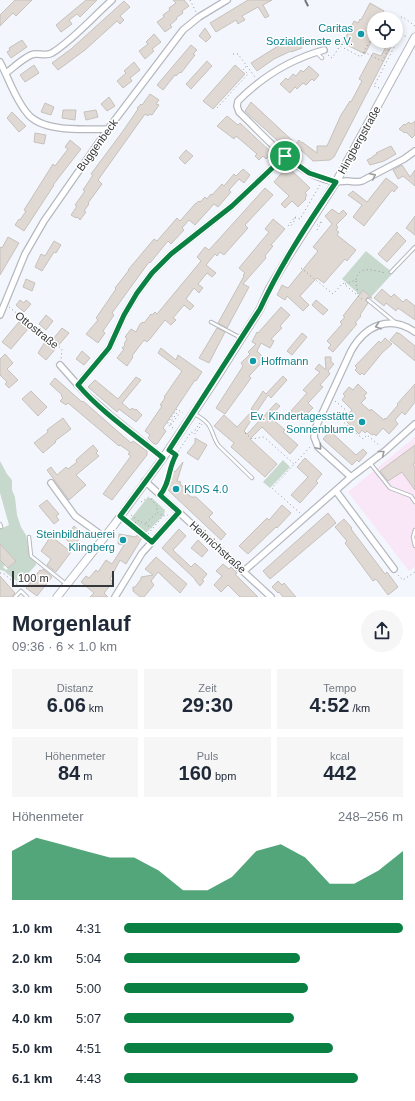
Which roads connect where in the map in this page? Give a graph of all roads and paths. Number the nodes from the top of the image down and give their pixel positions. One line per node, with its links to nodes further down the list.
1 (112, 0): 20 (street)
2 (190, 0): 4 (path)
3 (227, 0): 4 (street, Buggenbeck)
4 (198, 17): 24 (street, Buggenbeck)
5 (403, 17): 6 (path)
6 (415, 26)
7 (415, 37): 28 (street, Hingbergstraße)
8 (367, 46): 13 (path)
9 (390, 48): 15 (path)
10 (394, 48): 17 (path)
11 (324, 50): 12 (street); 13 (path)
12 (316, 52): 16 (lane); 26 (street)
13 (364, 52): 15 (path)
14 (233, 54): 19 (path)
15 (385, 57): 17 (path)
16 (322, 58)
17 (388, 59): 22 (path)
18 (0, 62): 20 (street)
19 (247, 66): 21 (path); 23 (path)
20 (6, 73): 24 (street)
21 (256, 78)
22 (374, 86)
23 (217, 108)
24 (108, 129): 41 (street, Buggenbeck)
25 (415, 151): 28 (street, one-way to 25)
26 (285, 156): 27 (street); 48 (street)
27 (324, 179): 28 (street); 29 (path)
28 (336, 182): 46 (street, Hingbergstraße)
29 (295, 217): 31 (path); 32 (path)
30 (320, 222): 33 (path)
31 (288, 226)
32 (290, 227)
33 (317, 230)
34 (415, 247): 36 (lane)
35 (301, 268): 38 (path)
36 (391, 272): 37 (path)
37 (356, 280): 38 (path); 39 (path)
38 (344, 284): 39 (path)
39 (358, 296): 40 (path)
40 (367, 301): 44 (lane)
41 (4, 303): 42 (street, Buggenbeck); 47 (path, Ottostraße)
42 (0, 315)
43 (211, 322): 46 (lane)
44 (398, 325): 45 (street); 49 (street, one-way to 49)
45 (415, 332)
46 (242, 338): 52 (street, Hingbergstraße)
47 (60, 365): 48 (street, Ottostraße)
48 (78, 385): 63 (street, Ottostraße)
49 (330, 397): 59 (street); 61 (path)
50 (177, 412): 56 (path)
51 (183, 413): 56 (path)
52 (193, 413): 60 (street, Hingbergstraße); 67 (lane)
53 (179, 414): 56 (path)
54 (202, 423): 62 (path)
55 (415, 424): 61 (street)
56 (170, 426): 57 (path)
57 (173, 428)
58 (245, 433): 65 (path)
59 (315, 442): 65 (path); 66 (street, one-way to 66)
60 (169, 450): 62 (path); 63 (street, Hingbergstraße)
61 (385, 451): 64 (street, one-way to 61)
62 (176, 455): 71 (path)
63 (163, 458): 68 (street, Hingbergstraße)
64 (370, 463): 66 (street); 74 (lane)
65 (294, 464): 80 (path)
66 (351, 477): 70 (street)
67 (252, 478)
68 (145, 481): 71 (street, Heinrichstraße); 78 (street, Hingbergstraße)
69 (51, 484): 88 (street)
70 (336, 490): 80 (street); 92 (street)
71 (160, 495): 72 (path); 76 (street, Heinrichstraße)
72 (149, 497): 73 (path); 75 (path)
73 (141, 502)
74 (415, 502)
75 (157, 512): 79 (path); 83 (path)
76 (179, 512): 81 (street); 93 (street, Heinrichstraße)
77 (131, 515): 82 (path)
78 (120, 516): 84 (lane); 88 (street, Hingbergstraße)
79 (163, 516): 81 (path); 85 (path)
80 (305, 518): 93 (street)
81 (173, 519): 90 (street)
82 (138, 520): 83 (path); 84 (path)
83 (146, 524): 85 (path)
84 (132, 526): 89 (lane)
85 (152, 528): 89 (path)
86 (415, 530): 91 (lane)
87 (29, 537): 96 (lane)
88 (104, 537): 96 (street, Hingbergstraße)
89 (145, 537): 90 (lane)
90 (152, 542): 101 (street)
91 (415, 546)
92 (394, 569): 94 (path)
93 (244, 571): 102 (street, Heinrichstraße)
94 (415, 572)
95 (0, 573): 97 (path)
96 (66, 585): 100 (street, Hingbergstraße)
97 (21, 588)
98 (15, 597): 99 (lane)
99 (27, 597)
100 (57, 597)
101 (115, 597)
102 (272, 597)

